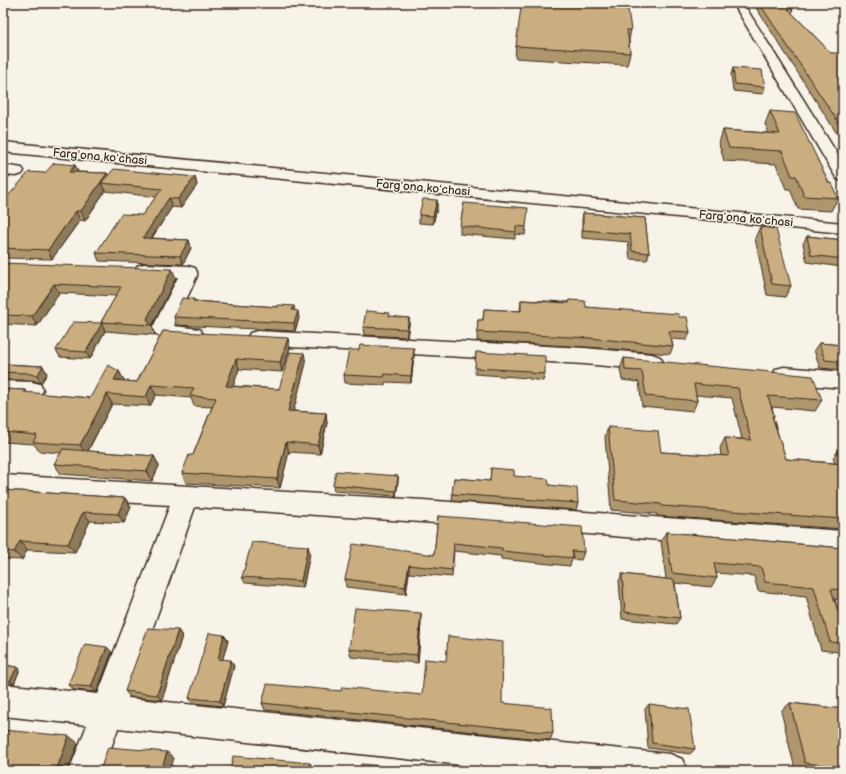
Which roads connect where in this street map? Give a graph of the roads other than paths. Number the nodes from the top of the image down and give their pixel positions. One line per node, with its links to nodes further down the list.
1 (738, 3): 3 (street)
2 (3, 147): 4 (street, Fargʻona koʻchasi)
3 (843, 176)
4 (843, 228)
5 (128, 270): 6 (street)
6 (213, 336)
7 (236, 337): 8 (street)
8 (670, 364)
9 (765, 373): 10 (street)
10 (843, 380)
11 (3, 389): 12 (street)
12 (32, 390)
13 (3, 485): 14 (street)
14 (186, 495): 15 (street); 17 (street)
15 (843, 543)
16 (3, 700): 17 (street)
17 (107, 711): 18 (street); 19 (street)
18 (86, 771)
19 (670, 771)

